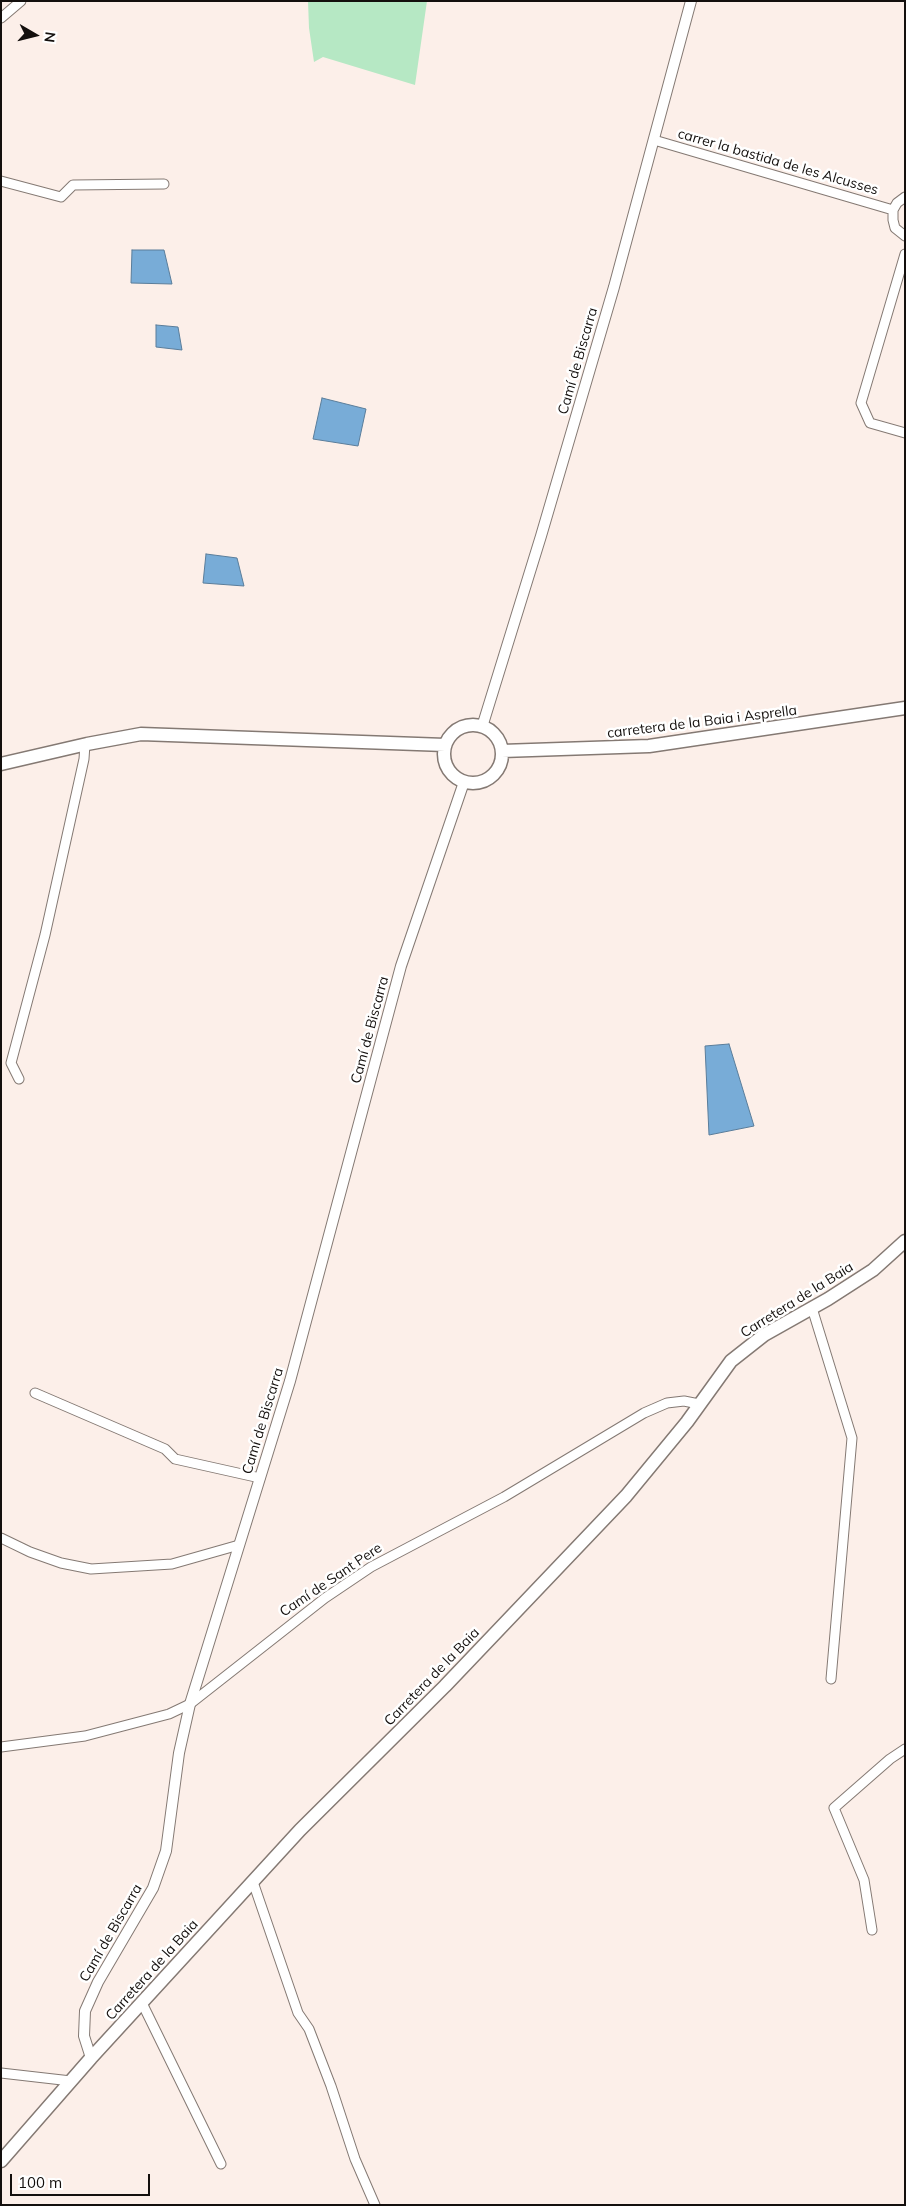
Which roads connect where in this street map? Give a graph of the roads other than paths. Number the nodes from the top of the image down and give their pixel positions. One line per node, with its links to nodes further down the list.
1 (21, 1): 3 (street)
2 (691, 1): 4 (street, Camí de Biscarra)
3 (1, 18)
4 (654, 140): 8 (street, carrer la bastida de les Alcusses); 13 (street, Camí de Biscarra)
5 (1, 181): 6 (street)
6 (164, 184)
7 (905, 197): 8 (street)
8 (893, 210): 9 (street)
9 (905, 236)
10 (905, 254): 11 (street)
11 (905, 433)
12 (905, 708): 16 (main road, carretera de la Baia i Asprella)
13 (482, 727): 15 (main road); 16 (main road)
14 (86, 744): 15 (main road); 17 (main road); 19 (street)
15 (445, 745): 18 (main road)
16 (502, 751): 18 (main road)
17 (1, 764)
18 (464, 782): 24 (street, Camí de Biscarra)
19 (19, 1078)
20 (905, 1241): 21 (main road, Carretera de la Baia)
21 (812, 1308): 23 (main road, Carretera de la Baia); 27 (street)
22 (35, 1393): 24 (street)
23 (699, 1404): 28 (street, Camí de Sant Pere); 31 (main road, Carretera de la Baia)
24 (260, 1478): 26 (street, Camí de Biscarra)
25 (1, 1538): 26 (street)
26 (239, 1545): 28 (street, Camí de Biscarra)
27 (831, 1679)
28 (190, 1704): 29 (street, Camí de Sant Pere); 34 (street, Camí de Biscarra)
29 (1, 1746)
30 (905, 1749): 32 (street)
31 (253, 1882): 33 (main road, Carretera de la Baia); 39 (street)
32 (872, 1930)
33 (142, 2003): 34 (main road, Carretera de la Baia); 38 (street)
34 (91, 2058): 36 (main road, Carretera de la Baia)
35 (1, 2072): 36 (street)
36 (71, 2081): 37 (main road, Carretera de la Baia)
37 (1, 2161)
38 (221, 2164)
39 (375, 2205)

